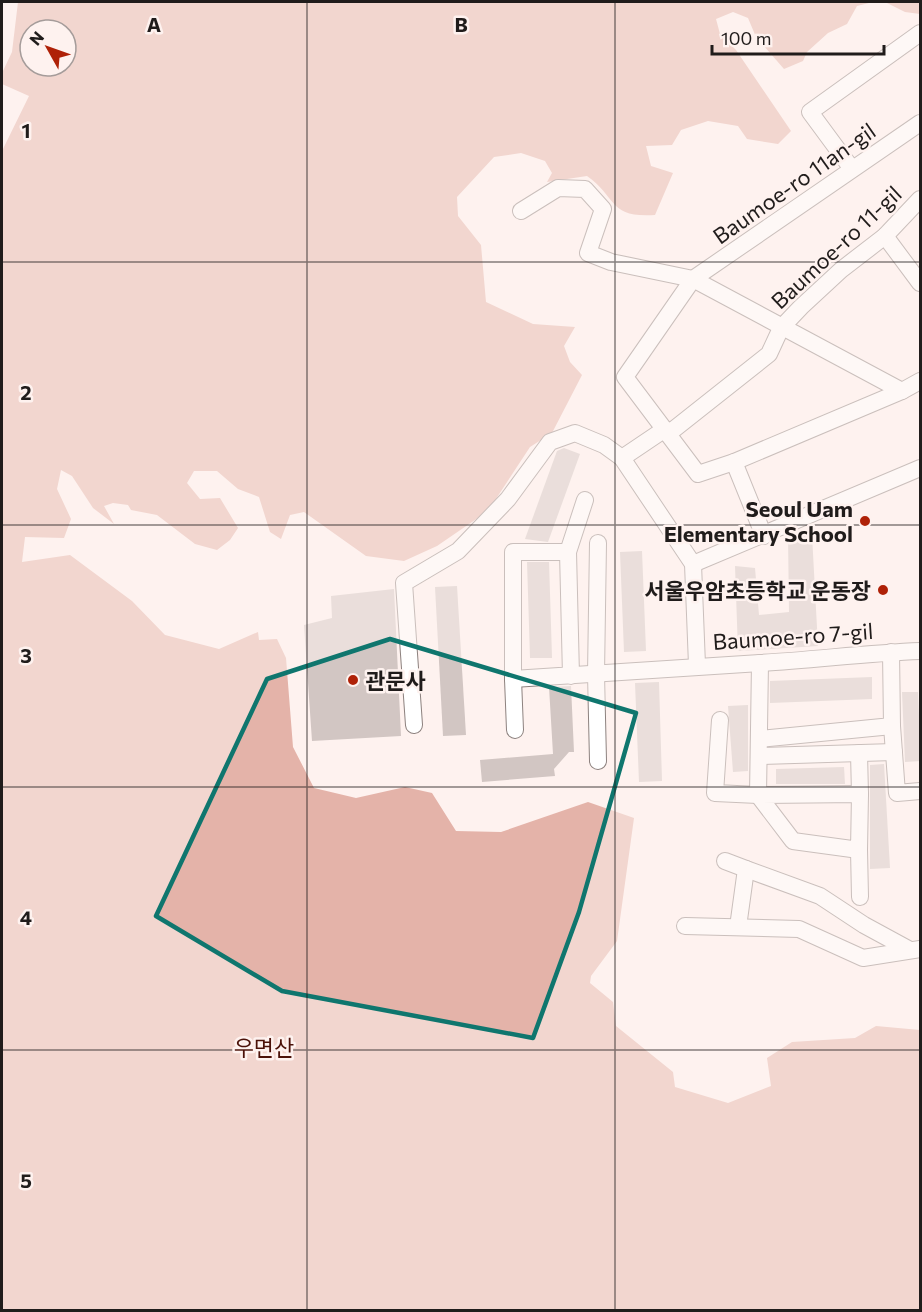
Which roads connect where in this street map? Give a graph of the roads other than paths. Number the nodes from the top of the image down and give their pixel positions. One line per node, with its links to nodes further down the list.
1 (921, 33): 3 (street, Baumoe-ro 11-gil)
2 (921, 123): 3 (street, Baumoe-ro 11an-gil)
3 (852, 169): 7 (street, Baumoe-ro 11an-gil)
4 (921, 199): 6 (street, Baumoe-ro 11-gil)
5 (521, 211): 7 (street)
6 (885, 236): 8 (street); 9 (street, Baumoe-ro 11-gil)
7 (693, 279): 9 (street, Baumoe-ro 11-gil); 12 (street, Baumoe-ro 11an-gil)
8 (921, 283)
9 (781, 328): 11 (street); 12 (street, Baumoe-ro 11-gil)
10 (920, 384): 11 (street)
11 (902, 391): 14 (street)
12 (667, 431): 13 (street, Baumoe-ro 11-gil); 14 (street)
13 (622, 458): 20 (street); 29 (street)
14 (734, 462): 17 (street)
15 (921, 468): 17 (street)
16 (585, 501): 19 (street)
17 (764, 536): 20 (street)
18 (598, 543): 25 (street)
19 (568, 552): 26 (street); 27 (street)
20 (693, 564): 24 (street, Baumoe-ro 7-gil)
21 (921, 651): 22 (street, Baumoe-ro 7-gil)
22 (891, 652): 23 (street, Baumoe-ro 7-gil); 30 (street)
23 (760, 663): 24 (street, Baumoe-ro 7-gil); 32 (street)
24 (697, 665): 25 (street)
25 (596, 674): 26 (street); 36 (street)
26 (571, 676): 27 (street)
27 (513, 679): 31 (street)
28 (720, 720): 39 (street)
29 (414, 725)
30 (892, 726): 32 (street); 33 (street)
31 (515, 730)
32 (759, 739): 35 (street)
33 (894, 752): 34 (street); 37 (street)
34 (859, 753): 35 (street); 38 (street)
35 (759, 756): 39 (street)
36 (598, 761)
37 (921, 791)
38 (860, 794): 39 (street); 40 (street)
39 (758, 795): 40 (street)
40 (859, 850): 43 (street)
41 (725, 861): 42 (street)
42 (746, 869): 45 (street); 46 (street)
43 (860, 897)
44 (685, 927): 45 (street)
45 (738, 927): 46 (street)
46 (915, 950)

